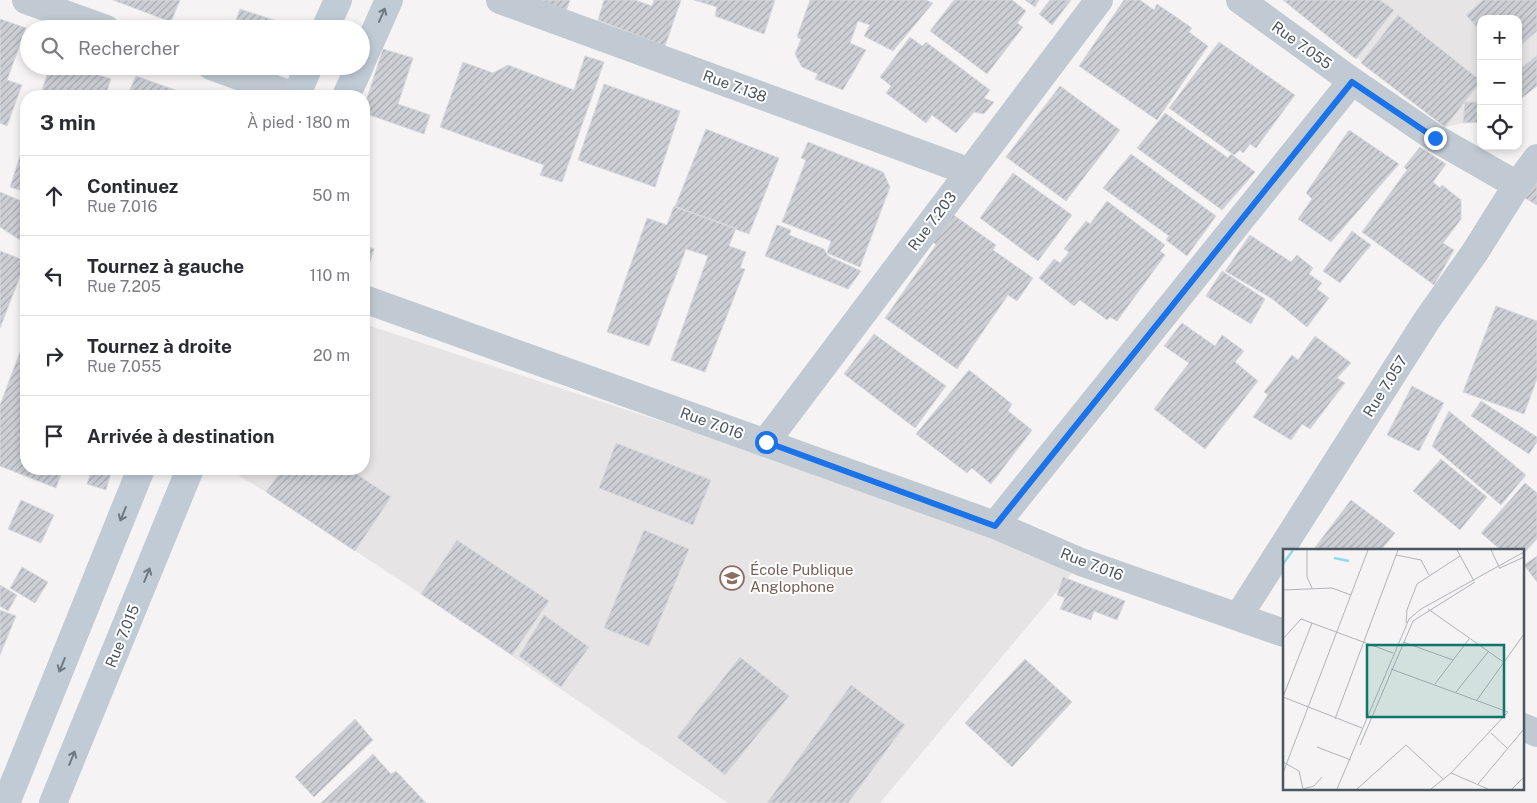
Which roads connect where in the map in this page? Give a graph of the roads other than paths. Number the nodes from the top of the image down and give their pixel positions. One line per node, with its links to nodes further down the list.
1 (26, 0): 7 (street)
2 (338, 0): 8 (main road)
3 (389, 0): 9 (main road, one-way to 3)
4 (500, 0): 18 (street, Rue 7.138)
5 (1099, 0): 18 (street, Rue 7.203)
6 (1240, 0): 13 (street, Rue 7.055)
7 (81, 20)
8 (329, 20)
9 (370, 43)
10 (236, 75): 14 (street)
11 (305, 75): 15 (main road)
12 (356, 75): 16 (main road)
13 (1352, 82): 19 (street, Rue 7.055); 24 (street)
14 (278, 90)
15 (298, 90)
16 (349, 90)
17 (1537, 158): 19 (street, Rue 7.057)
18 (970, 172): 21 (street, Rue 7.203)
19 (1516, 185): 25 (street, Rue 7.057)
20 (370, 301): 21 (street, Rue 7.016)
21 (766, 442): 24 (street, Rue 7.016)
22 (139, 475): 29 (main road, one-way to 29)
23 (188, 475): 30 (main road, Rue 7.015, one-way to 23)
24 (995, 526): 25 (street, Rue 7.016)
25 (1238, 617): 26 (street, Rue 7.016)
26 (1283, 633)
27 (1524, 727): 28 (street)
28 (1537, 733)
29 (6, 803)
30 (53, 803)

